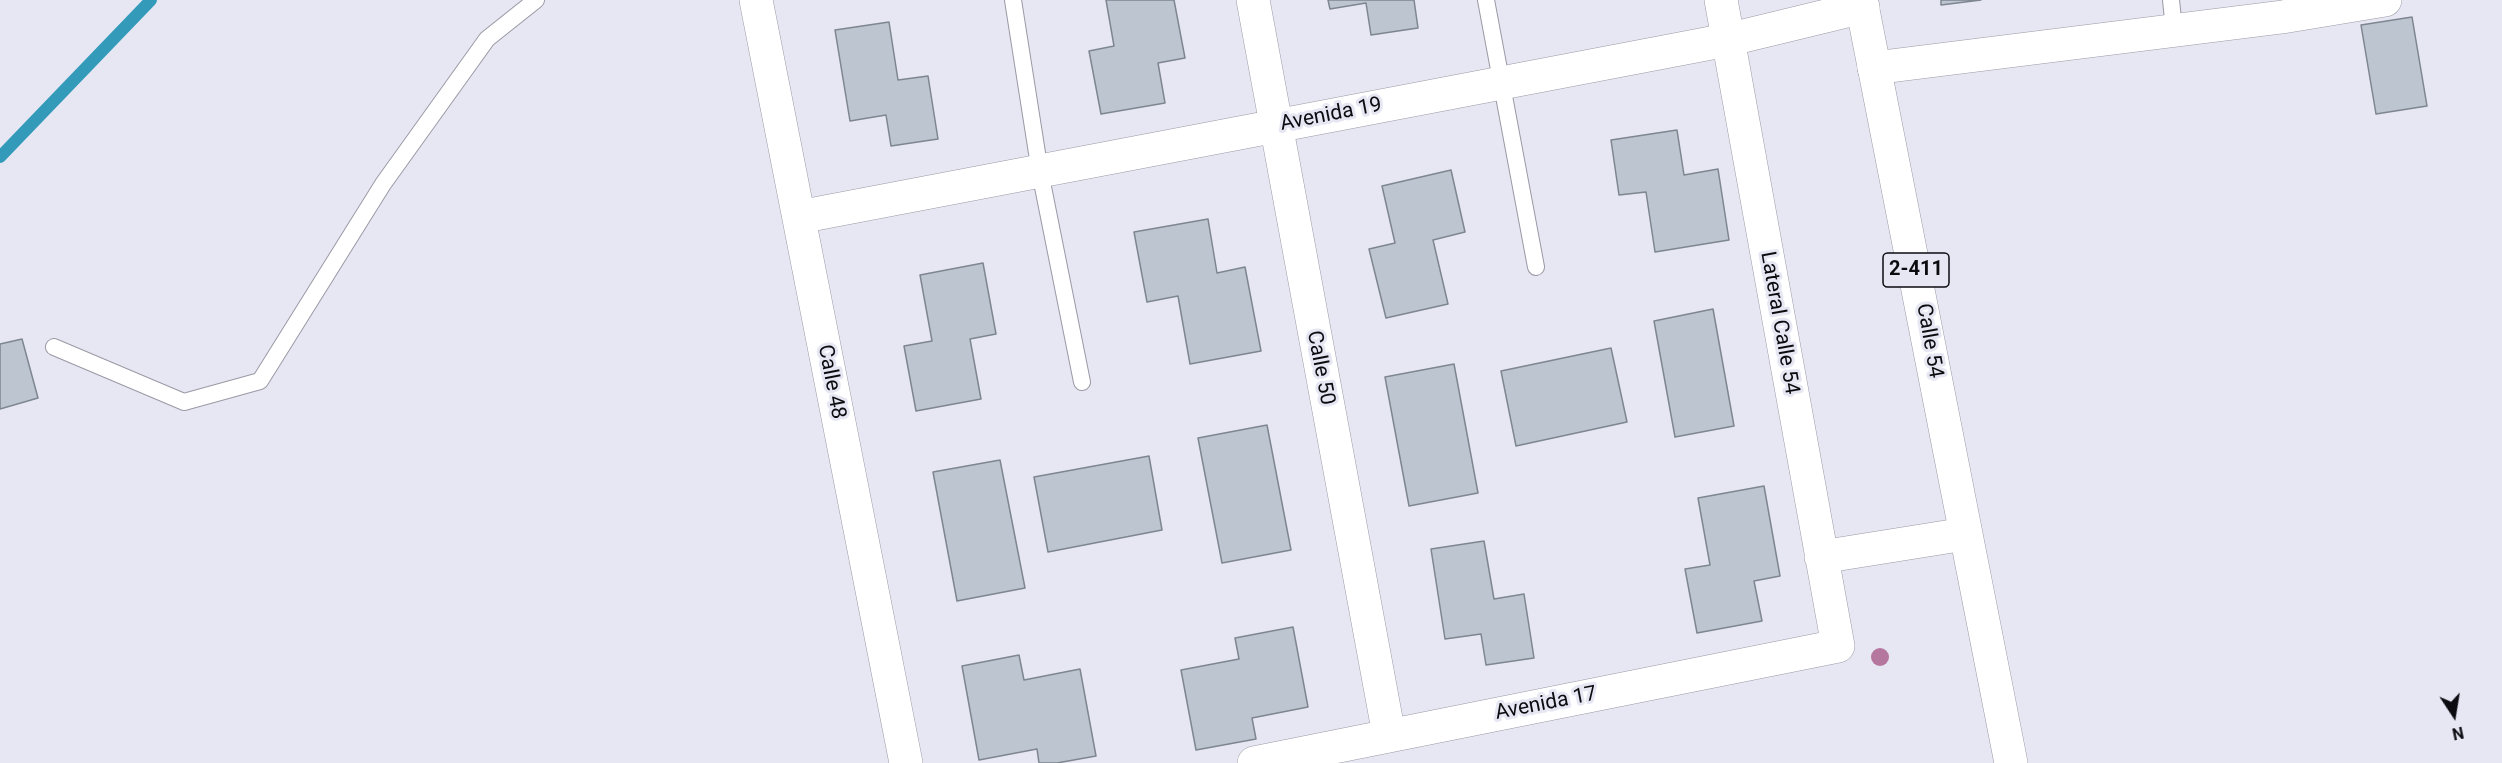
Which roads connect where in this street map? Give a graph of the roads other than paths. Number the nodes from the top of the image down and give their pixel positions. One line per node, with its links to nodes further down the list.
1 (536, 0): 17 (lane)
2 (756, 0): 15 (street, Calle 48)
3 (1013, 0): 14 (lane)
4 (1253, 0): 13 (street, Calle 50)
5 (1486, 0): 12 (lane)
6 (1721, 0): 10 (street, Lateral Calle 54)
7 (2385, 0): 9 (street)
8 (1862, 3): 10 (street, Avenida 19); 11 (street, Calle 54 / 2-411)
9 (2173, 14): 11 (street)
10 (1727, 40): 12 (street, Avenida 19); 20 (street, Lateral Calle 54)
11 (1874, 68): 19 (street, Calle 54 / 2-411)
12 (1501, 83): 13 (street, Avenida 19); 16 (lane)
13 (1275, 125): 14 (street, Avenida 19); 22 (street, Calle 50)
14 (1040, 172): 15 (street, Avenida 19); 18 (lane)
15 (799, 217): 23 (street, Calle 48)
16 (1536, 267)
17 (54, 347)
18 (1082, 382)
19 (1965, 534): 20 (street); 25 (street, 2-411)
20 (1821, 558): 21 (street, Lateral Calle 54)
21 (1838, 646): 22 (street, Avenida 17)
22 (1389, 735): 24 (street, Avenida 17)
23 (906, 763)
24 (1254, 763)
25 (2011, 763)

